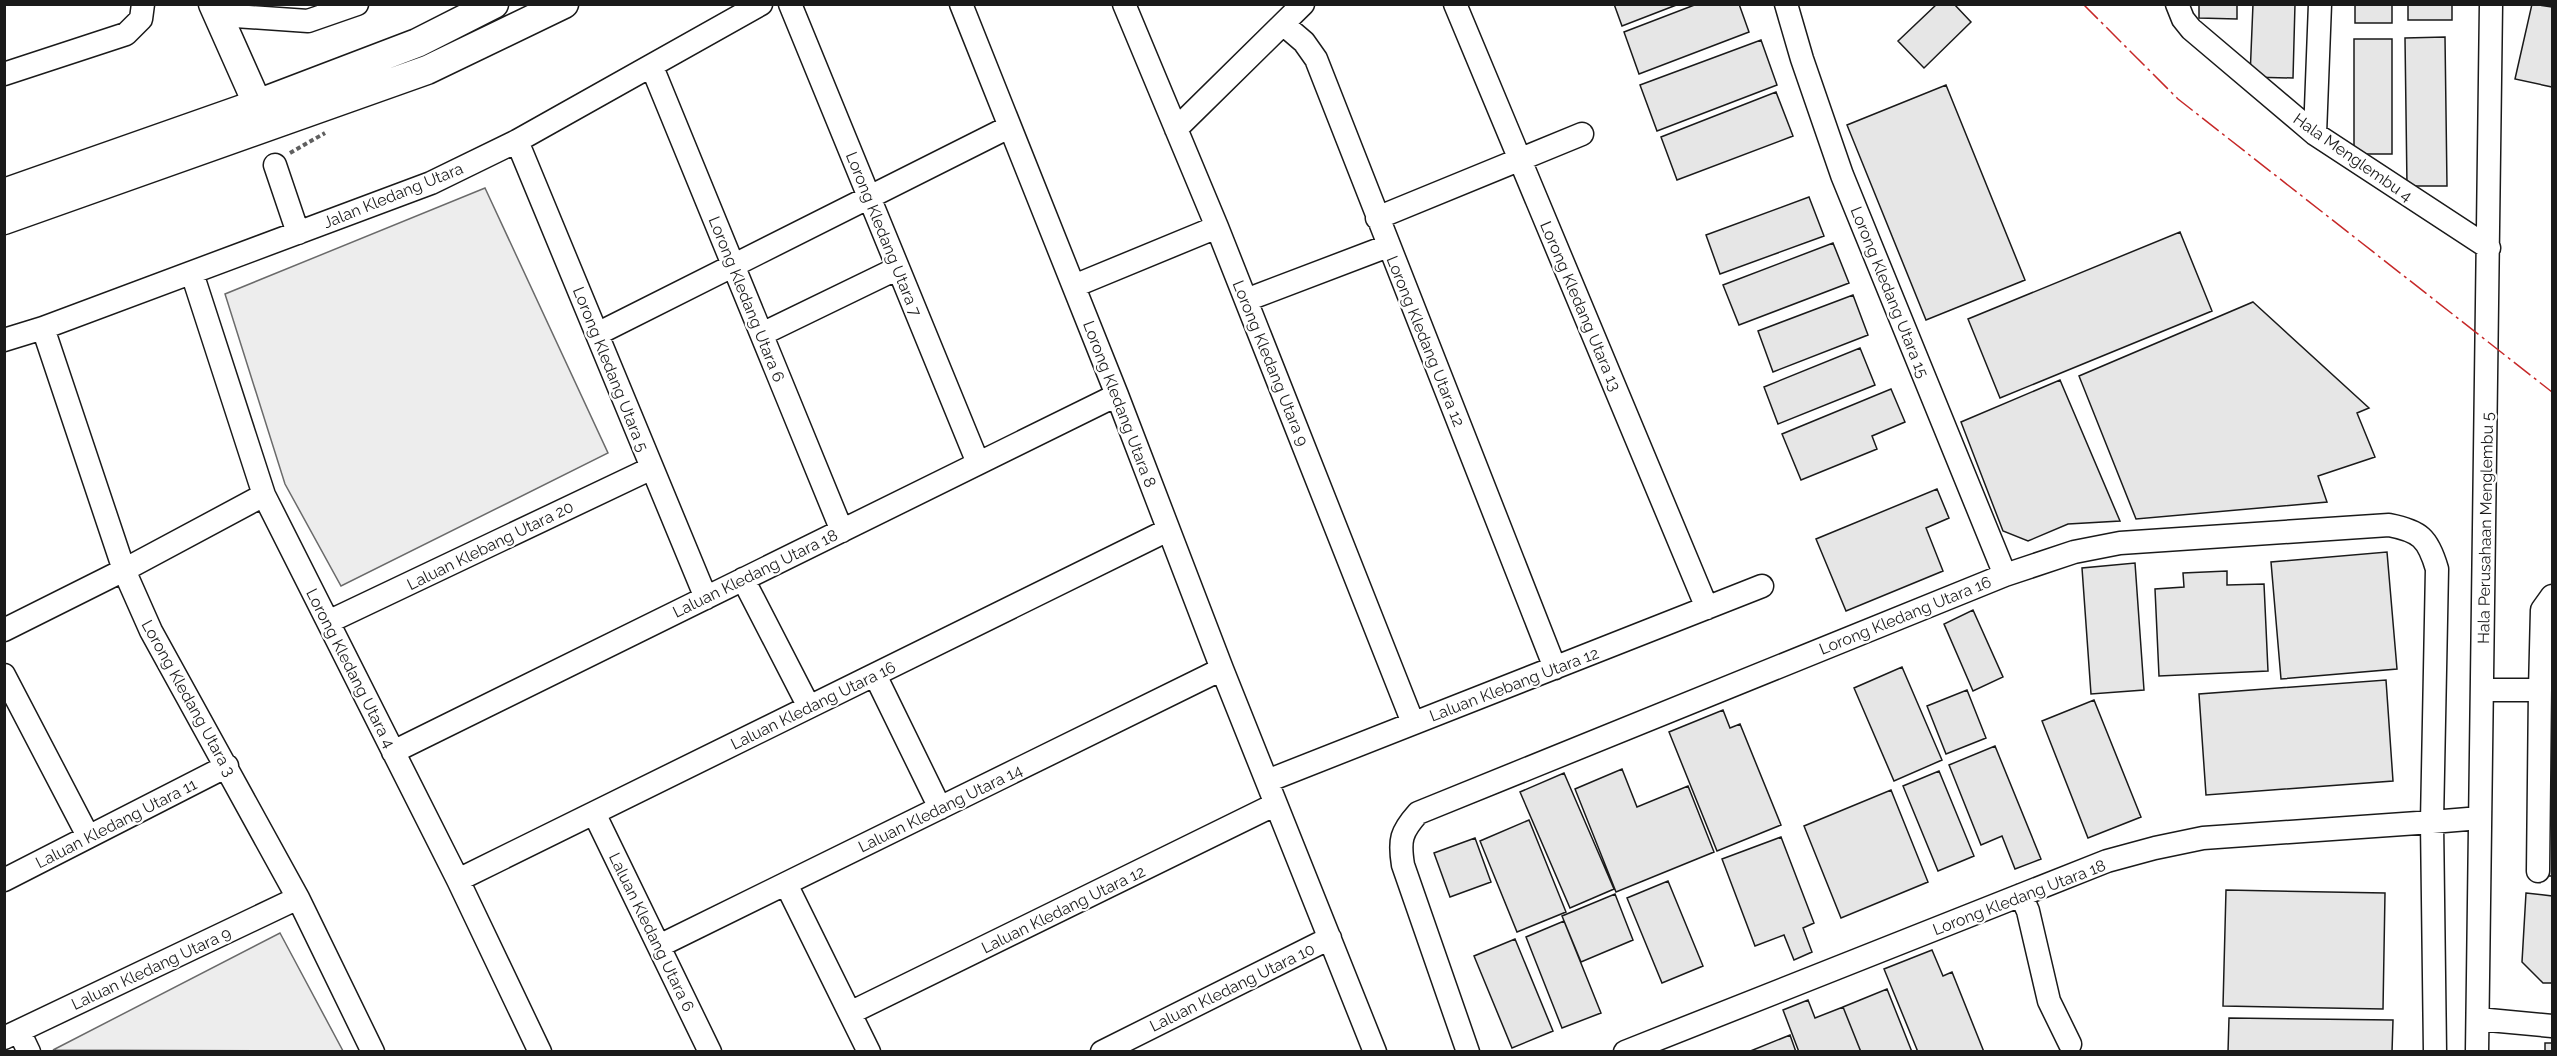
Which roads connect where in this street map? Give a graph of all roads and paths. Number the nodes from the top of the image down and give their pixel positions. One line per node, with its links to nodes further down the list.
1 (143, 4): 19 (street)
2 (357, 4): 16 (street)
3 (494, 4): 20 (main road)
4 (564, 4): 20 (main road)
5 (761, 4): 18 (street, Jalan Kledang Utara)
6 (790, 4): 29 (street, Lorong Kledang Utara 7)
7 (961, 4): 21 (street, Lorong Kledang Utara 8)
8 (1124, 4): 22 (street, Lorong Kledang Utara 9)
9 (1303, 4): 17 (street)
10 (1455, 4): 26 (street, Lorong Kledang Utara 13)
11 (1786, 4): 52 (street, Lorong Kledang Utara 15)
12 (2177, 4): 24 (street, Hala Menglembu 4)
13 (2320, 4): 24 (street)
14 (2491, 4): 35 (street, Hala Perusahaan Menglembu 5)
15 (216, 10): 16 (street); 20 (main road)
16 (301, 13)
17 (1283, 24): 22 (street); 30 (street, Lorong Kledang Utara 12)
18 (652, 67): 25 (street, Jalan Kledang Utara); 36 (street, Lorong Kledang Utara 6)
19 (4, 74)
20 (263, 116): 28 (main road); 31 (main road)
21 (1009, 127): 29 (street); 39 (street, Lorong Kledang Utara 8)
22 (1176, 129): 32 (street, Lorong Kledang Utara 9)
23 (1582, 134): 26 (street)
24 (2315, 134): 35 (street, Hala Menglembu 4)
25 (517, 141): 33 (street, Jalan Kledang Utara); 42 (street, Lorong Kledang Utara 5)
26 (1519, 160): 30 (street); 57 (street, Lorong Kledang Utara 13)
27 (275, 165): 33 (street)
28 (4, 193)
29 (869, 197): 36 (street); 37 (street, Lorong Kledang Utara 7)
30 (1377, 218): 34 (street, Lorong Kledang Utara 12)
31 (4, 220)
32 (1216, 227): 39 (street); 40 (street, Lorong Kledang Utara 9)
33 (297, 233): 38 (street, Jalan Kledang Utara)
34 (1388, 246): 40 (street); 60 (street, Lorong Kledang Utara 12)
35 (2489, 248): 64 (street, Hala Perusahaan Menglembu 5)
36 (734, 266): 42 (street); 43 (street, Lorong Kledang Utara 6)
37 (898, 268): 43 (street); 46 (street, Lorong Kledang Utara 7)
38 (192, 273): 41 (street, Jalan Kledang Utara); 48 (street, Lorong Kledang Utara 4)
39 (1074, 286): 45 (street, Lorong Kledang Utara 8)
40 (1246, 300): 67 (street, Lorong Kledang Utara 9)
41 (43, 328): 44 (street, Jalan Kledang Utara); 51 (street, Lorong Kledang Utara 3)
42 (597, 334): 47 (street, Lorong Kledang Utara 5)
43 (762, 334): 50 (street, Lorong Kledang Utara 6)
44 (4, 340)
45 (1117, 395): 46 (street, Laluan Kledang Utara 18); 49 (street, Lorong Kledang Utara 8)
46 (978, 464): 50 (street, Laluan Kledang Utara 18)
47 (652, 468): 56 (street, Lorong Kledang Utara 5); 58 (street, Laluan Klebang Utara 20)
48 (264, 495): 51 (street); 58 (street, Lorong Kledang Utara 4)
49 (1168, 530): 61 (street, Lorong Kledang Utara 8); 63 (street, Laluan Kledang Utara 16)
50 (842, 531): 53 (street, Laluan Kledang Utara 18)
51 (124, 570): 59 (street); 69 (street, Lorong Kledang Utara 3)
52 (2005, 575): 75 (street, Lorong Kledang Utara 16); 97 (street, Lorong Kledang Utara 16)
53 (743, 579): 56 (street, Laluan Kledang Utara 18); 66 (street)
54 (1762, 586): 57 (street, Laluan Klebang Utara 12)
55 (2553, 596): 65 (street)
56 (706, 598): 68 (street, Laluan Kledang Utara 18)
57 (1707, 608): 60 (street, Laluan Klebang Utara 12)
58 (328, 622): 68 (street, Lorong Kledang Utara 4)
59 (4, 630)
60 (1555, 668): 67 (street, Laluan Klebang Utara 12)
61 (1222, 669): 70 (street, Lorong Kledang Utara 8); 72 (street, Laluan Kledang Utara 14)
62 (4, 675): 76 (street)
63 (876, 675): 66 (street, Laluan Kledang Utara 16); 72 (street)
64 (2482, 690): 65 (street); 74 (street, Hala Perusahaan Menglembu 5)
65 (2540, 690): 77 (street)
66 (809, 707): 73 (street, Laluan Kledang Utara 16)
67 (1413, 723): 70 (street, Laluan Klebang Utara 12)
68 (393, 752): 79 (street, Lorong Kledang Utara 4)
69 (227, 766): 76 (street, Laluan Kledang Utara 11); 82 (street, Lorong Kledang Utara 3)
70 (1267, 781): 71 (street, Lorong Kledang Utara 8)
71 (1276, 804): 83 (street, Lorong Kledang Utara 8); 85 (street, Laluan Kledang Utara 12)
72 (940, 808): 80 (street, Laluan Kledang Utara 14)
73 (594, 813): 79 (street, Laluan Kledang Utara 16); 84 (street, Laluan Kledang Utara 6)
74 (2480, 818): 75 (street, Lorong Kledang Utara 18); 86 (street, Hala Perusahaan Menglembu 5)
75 (2432, 822): 81 (street, Lorong Kledang Utara 18); 99 (street)
76 (88, 836): 78 (street, Laluan Kledang Utara 11)
77 (2538, 871)
78 (4, 880)
79 (458, 880): 92 (street, Lorong Kledang Utara 4)
80 (786, 884): 84 (street, Laluan Kledang Utara 14); 85 (street)
81 (2021, 896): 89 (street); 98 (street, Lorong Kledang Utara 18)
82 (298, 898): 88 (street, Laluan Kledang Utara 9); 91 (street, Lorong Kledang Utara 3)
83 (1330, 938): 95 (street, Laluan Kledang Utara 10); 96 (street, Lorong Kledang Utara 8)
84 (659, 946): 93 (street, Laluan Kledang Utara 6)
85 (850, 1013): 94 (street)
86 (2478, 1019): 87 (street); 100 (street, Hala Perusahaan Menglembu 5)
87 (2553, 1026)
88 (11, 1035): 90 (street)
89 (2070, 1044)
90 (30, 1052)
91 (374, 1052)
92 (540, 1052)
93 (710, 1052)
94 (869, 1052)
95 (1102, 1052)
96 (1375, 1052)
97 (1468, 1052)
98 (1624, 1052)
99 (2435, 1052)
100 (2477, 1052)

